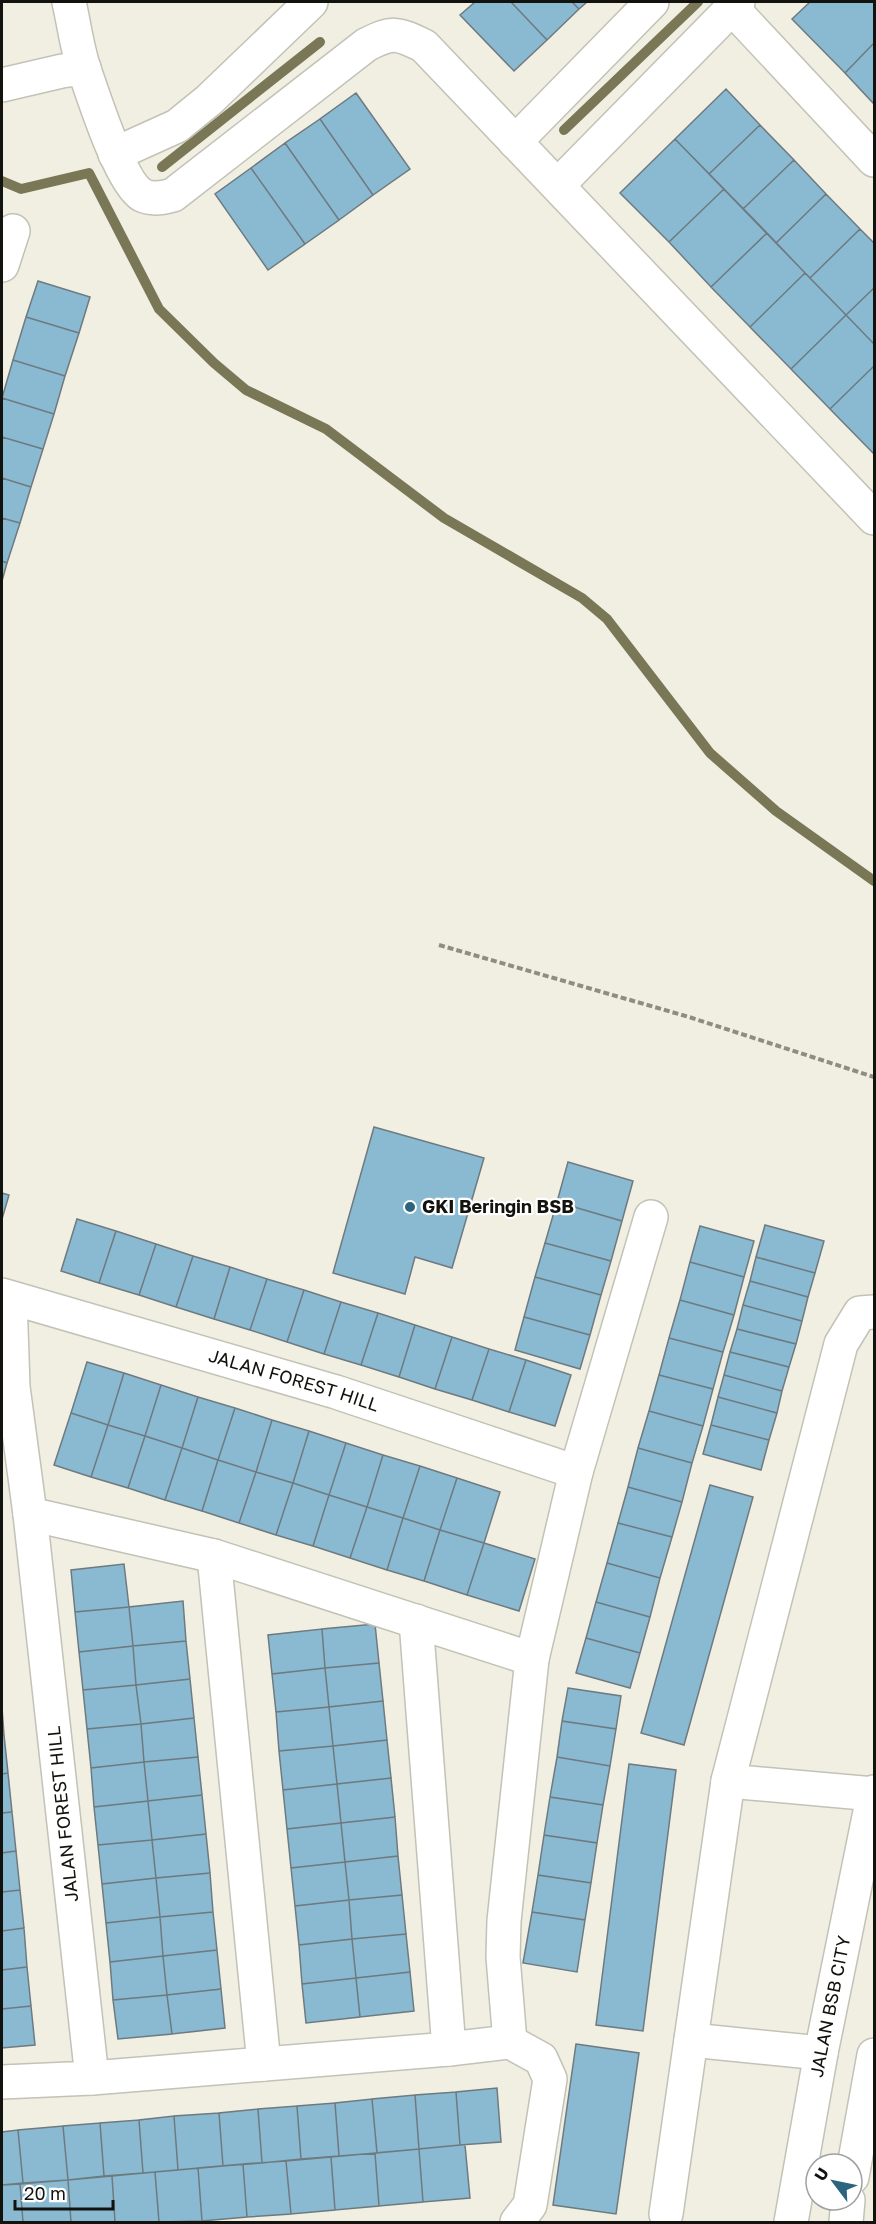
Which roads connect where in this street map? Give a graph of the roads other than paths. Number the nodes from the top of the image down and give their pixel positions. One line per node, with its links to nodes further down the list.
1 (69, 2): 5 (street)
2 (310, 2): 8 (street)
3 (652, 2): 7 (street)
4 (735, 4): 9 (street); 10 (street)
5 (84, 68): 6 (street); 8 (street)
6 (2, 85)
7 (515, 142): 8 (street); 10 (street)
8 (115, 154)
9 (874, 160)
10 (558, 185): 13 (street)
11 (13, 231): 12 (street)
12 (2, 265)
13 (874, 518)
14 (651, 1216): 18 (street)
15 (6, 1296): 17 (street, JALAN FOREST HILL); 18 (street, JALAN FOREST HILL)
16 (874, 1312): 23 (street)
17 (7, 1387): 19 (street, JALAN FOREST HILL)
18 (576, 1472): 22 (street)
19 (30, 1514): 20 (street); 31 (street, JALAN FOREST HILL)
20 (214, 1556): 21 (street); 30 (street)
21 (416, 1621): 22 (street); 27 (street)
22 (532, 1659): 26 (street)
23 (728, 1781): 24 (street); 25 (street)
24 (874, 1793): 28 (street, JALAN BSB CITY)
25 (691, 2040): 28 (street); 34 (street)
26 (510, 2042): 27 (street); 35 (street)
27 (449, 2049): 30 (street)
28 (821, 2053): 36 (street, JALAN BSB CITY)
29 (874, 2055): 33 (street)
30 (264, 2064): 31 (street)
31 (93, 2078): 32 (street)
32 (2, 2082)
33 (857, 2152)
34 (666, 2214)
35 (517, 2223)
36 (791, 2223)

